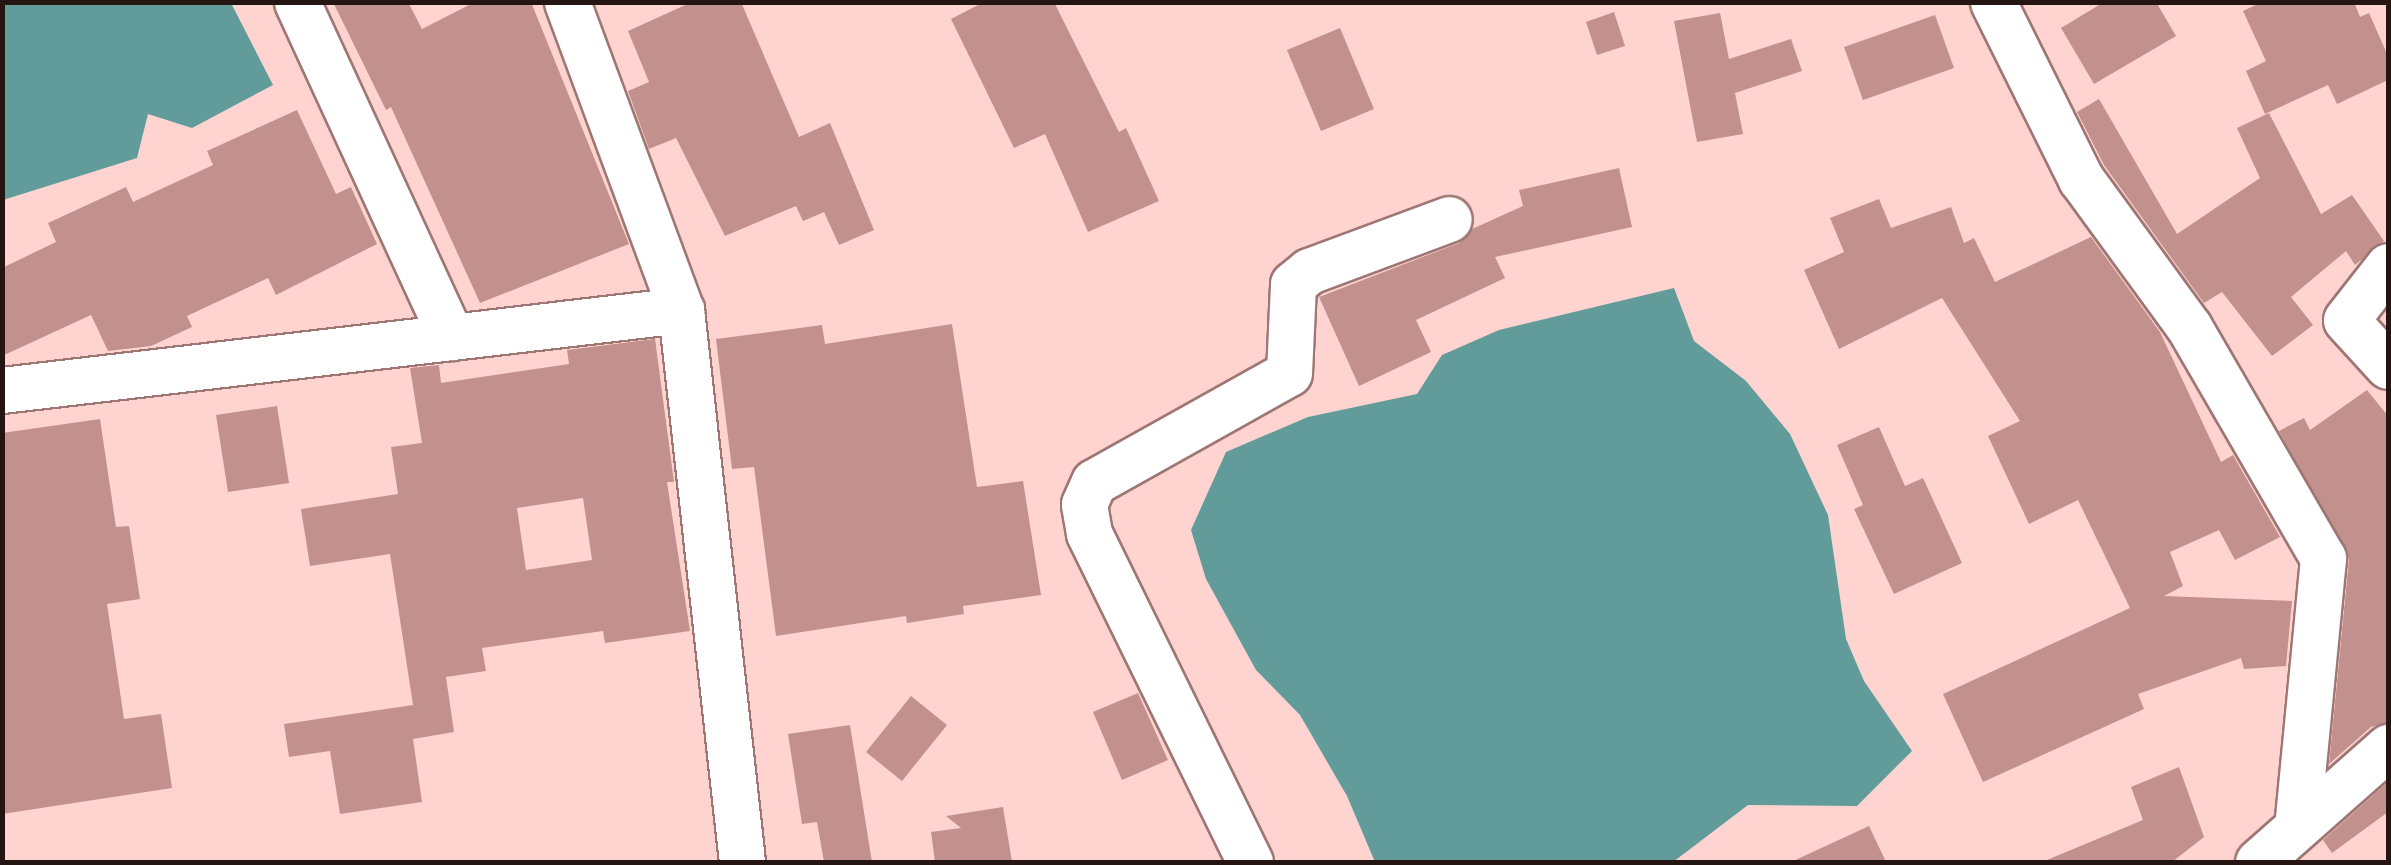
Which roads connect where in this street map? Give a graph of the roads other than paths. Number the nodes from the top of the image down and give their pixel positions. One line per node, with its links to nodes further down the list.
1 (297, 2): 7 (street)
2 (567, 2): 6 (street)
3 (1993, 2): 11 (street)
4 (1450, 219): 13 (street)
5 (2388, 266): 8 (street)
6 (680, 310): 7 (street); 12 (street)
7 (451, 337): 9 (street)
8 (2388, 366)
9 (2, 390)
10 (2388, 747): 11 (street)
11 (2297, 826): 14 (street)
12 (742, 862)
13 (1250, 862)
14 (2258, 862)

